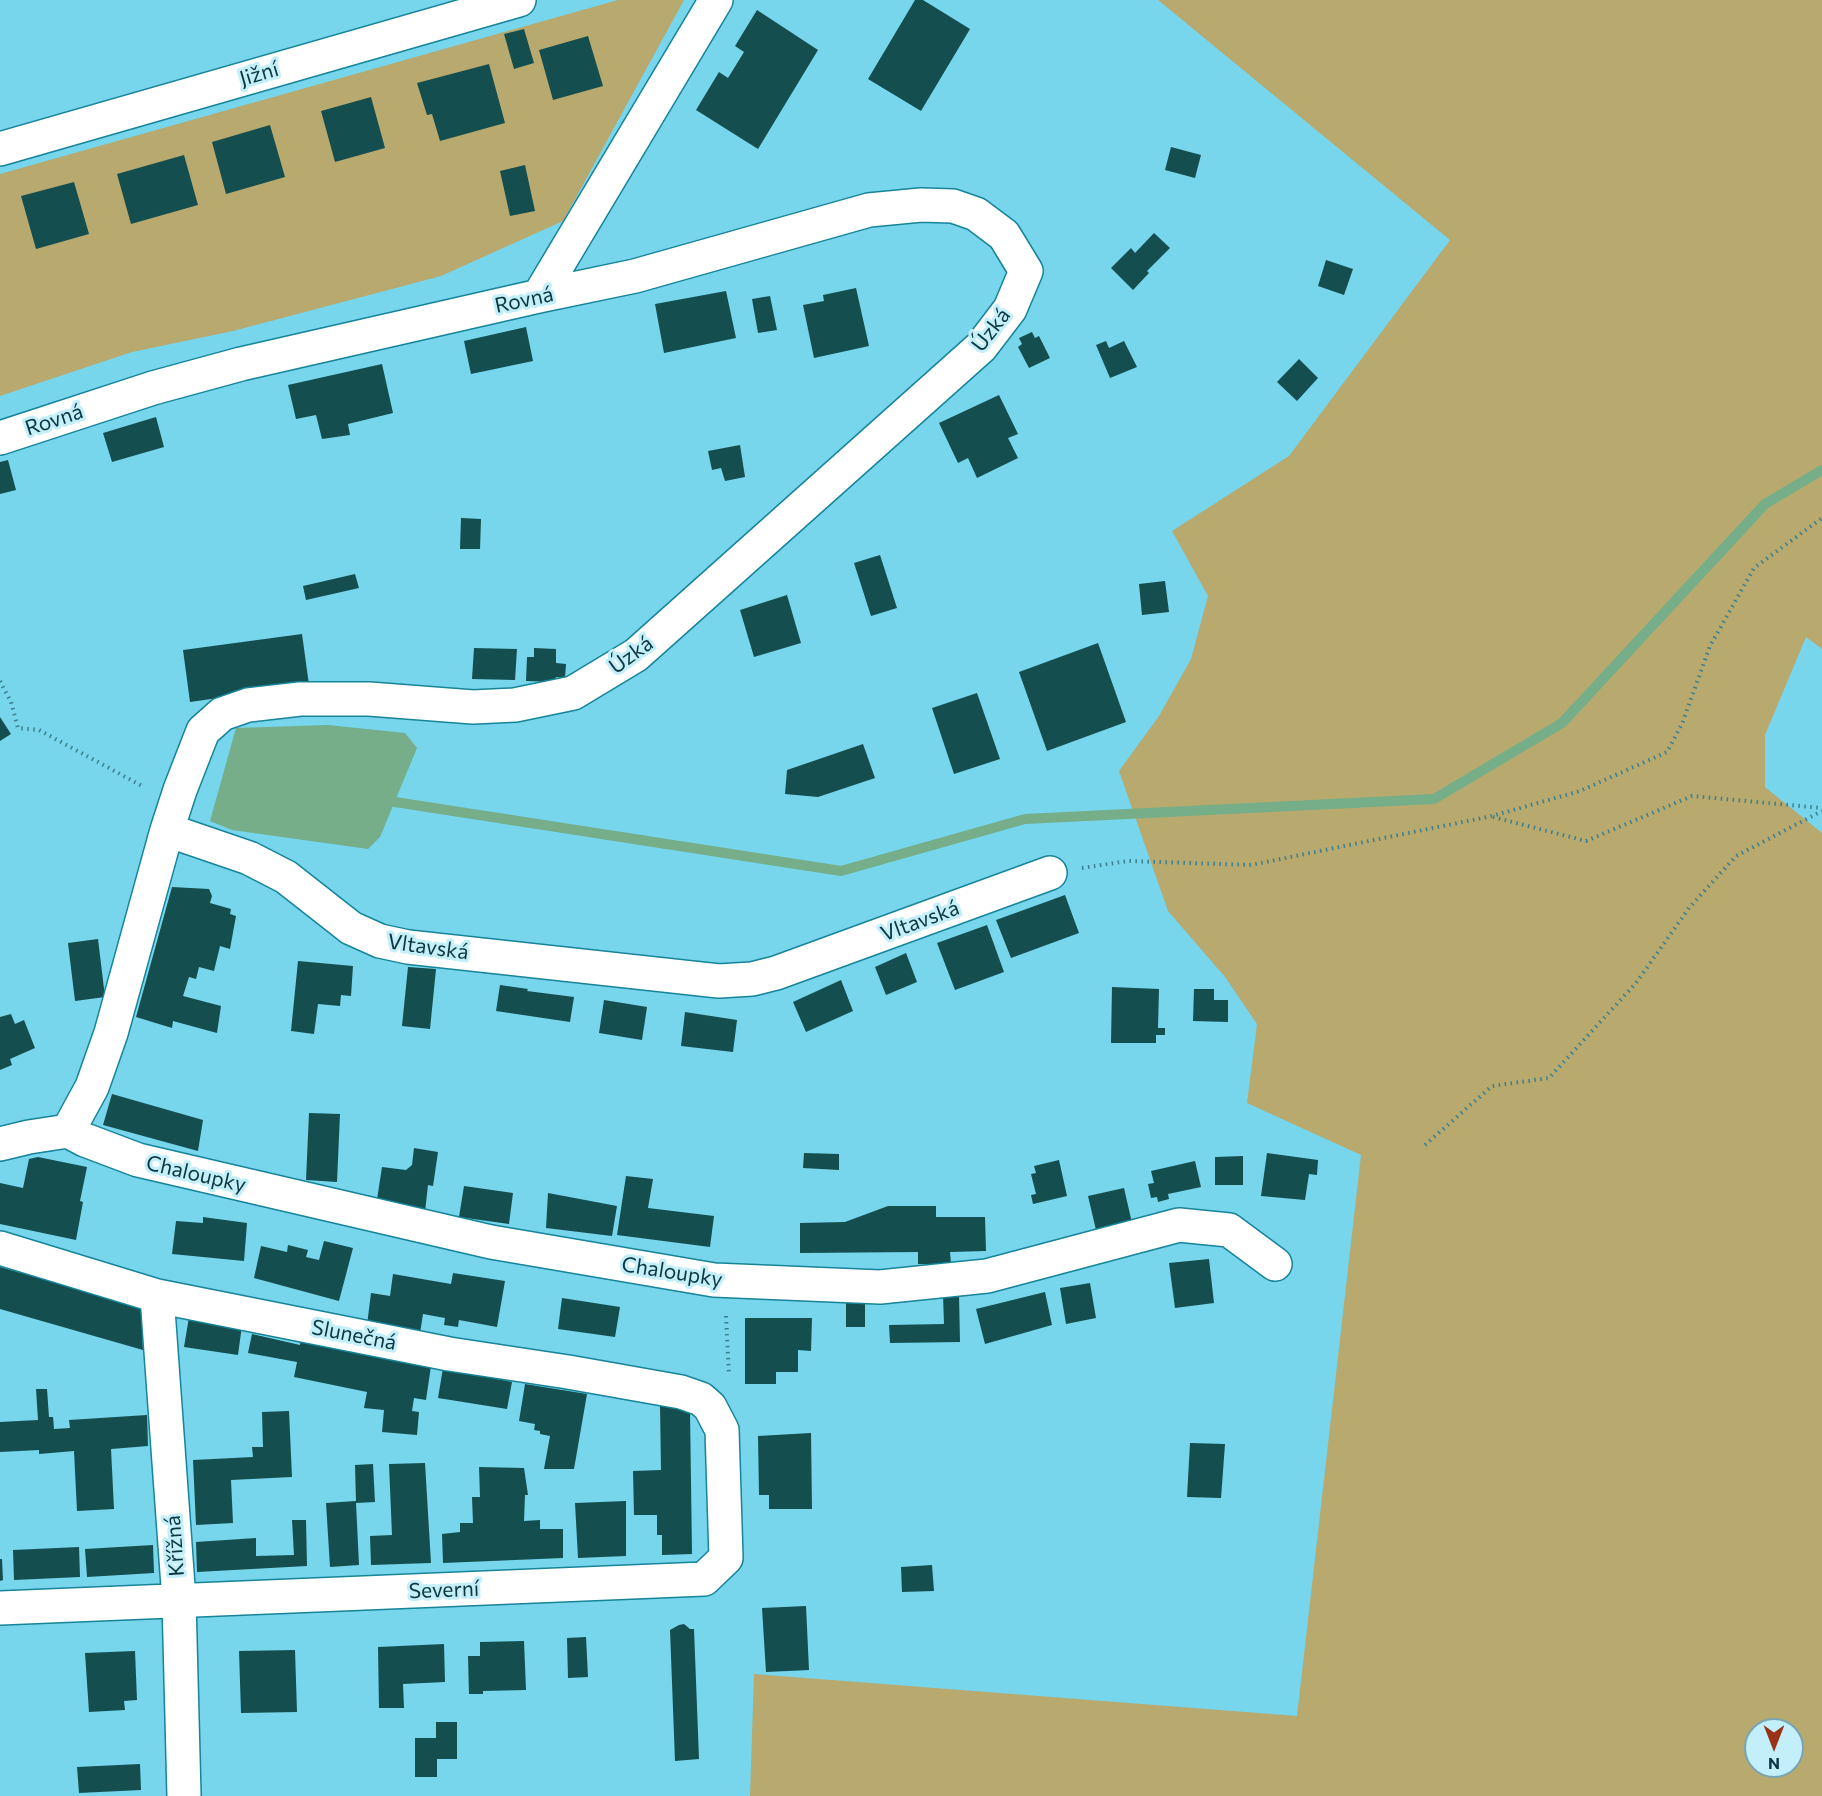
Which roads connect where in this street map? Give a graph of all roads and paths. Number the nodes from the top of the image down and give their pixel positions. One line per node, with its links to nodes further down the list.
1 (519, 0): 3 (street, Jižní)
2 (716, 0): 5 (street)
3 (0, 149)
4 (1026, 271): 5 (street, Rovná); 11 (street, Úzká)
5 (539, 296): 6 (street, Rovná)
6 (0, 438)
7 (1822, 518): 10 (path)
8 (0, 681): 11 (path)
9 (1822, 809): 10 (path); 15 (path)
10 (1492, 816): 12 (path)
11 (171, 817): 12 (street, Vltavská); 13 (street)
12 (1050, 873)
13 (68, 1131): 14 (street); 18 (street, Chaloupky)
14 (0, 1144)
15 (1425, 1145)
16 (0, 1248): 19 (street, Slunečná)
17 (1275, 1264): 18 (street, Chaloupky)
18 (714, 1280): 20 (path)
19 (157, 1296): 20 (street, Slunečná); 21 (street, Křížná)
20 (716, 1419): 21 (street, Severní)
21 (179, 1600): 22 (street, Severní); 23 (street, Křížná)
22 (0, 1608)
23 (184, 1796)

